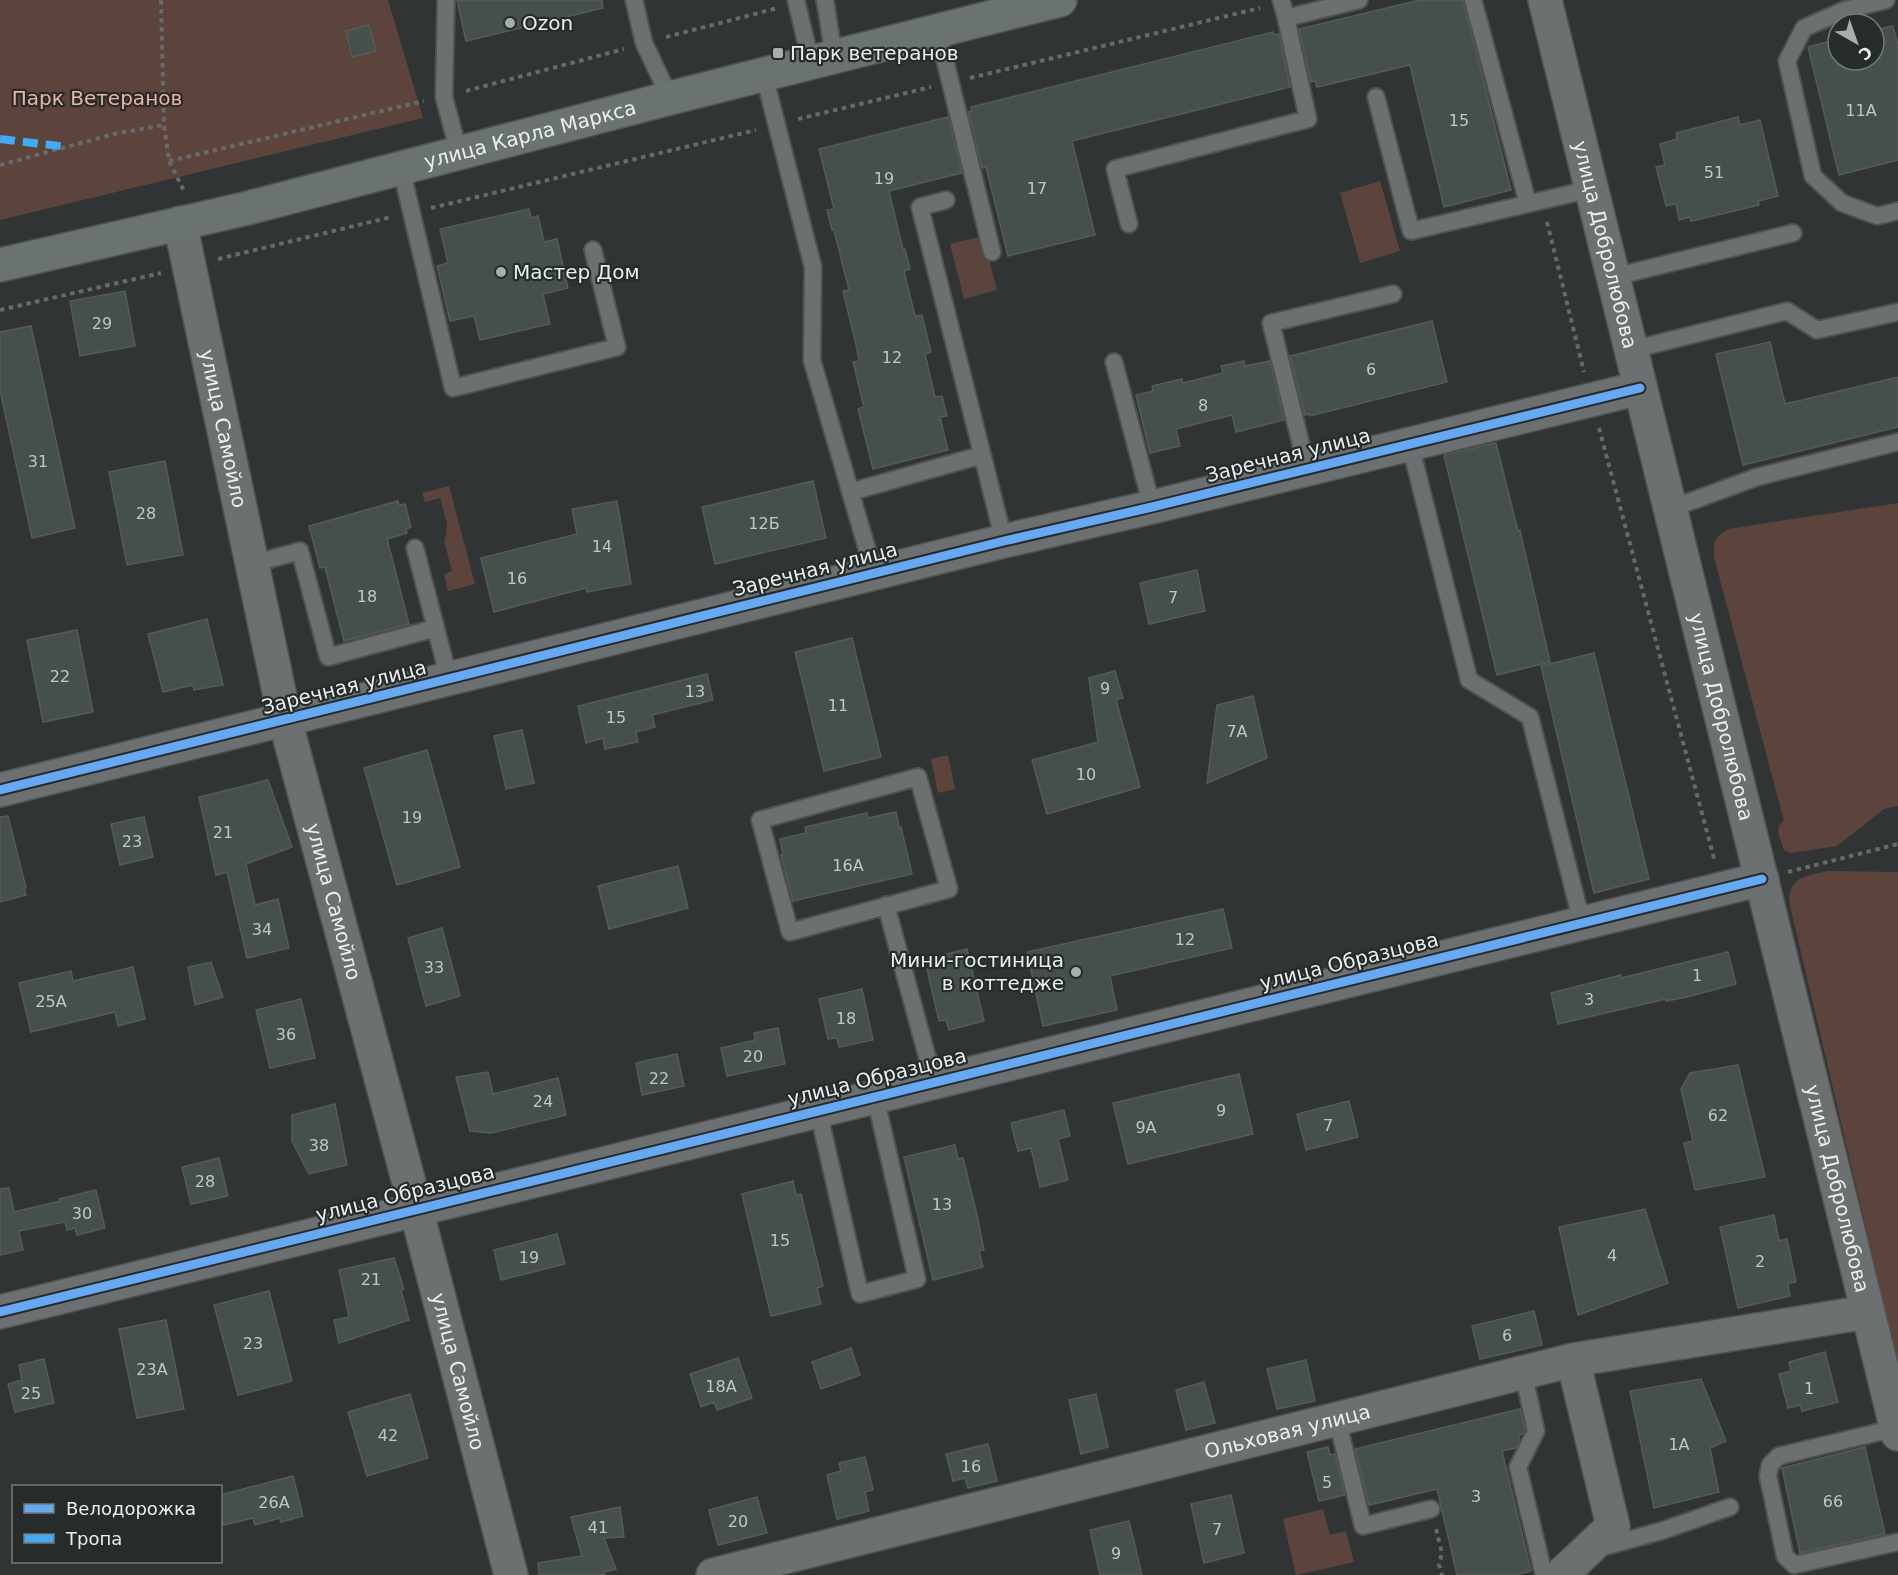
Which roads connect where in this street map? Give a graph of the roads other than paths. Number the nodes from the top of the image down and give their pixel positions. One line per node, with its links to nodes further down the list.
1 (446, 0): 18 (lane)
2 (634, 0): 17 (lane)
3 (825, 0): 14 (lane)
4 (1060, 0): 10 (street, улица Карла Маркса)
5 (1359, 0): 11 (lane)
6 (1473, 0): 22 (lane)
7 (1545, 0): 20 (street, улица Добролюбова)
8 (1886, 0): 23 (lane)
9 (796, 2): 14 (lane)
10 (1022, 4): 12 (street, улица Карла Маркса)
11 (1283, 7): 25 (lane)
12 (983, 10): 13 (street, улица Карла Маркса)
13 (938, 32): 14 (street, улица Карла Маркса); 28 (lane)
14 (823, 60): 15 (street, улица Карла Маркса)
15 (764, 75): 17 (street, улица Карла Маркса); 40 (lane)
16 (1376, 97): 22 (lane)
17 (670, 98): 18 (street, улица Карла Маркса)
18 (459, 153): 19 (street, улица Карла Маркса)
19 (401, 168): 24 (street, улица Карла Маркса); 27 (lane)
20 (1591, 189): 22 (lane); 30 (street, улица Добролюбова)
21 (946, 200): 38 (lane)
22 (1535, 202)
23 (1898, 211)
24 (189, 221): 29 (street, улица Карла Маркса); 45 (street, улица Самойло)
25 (1129, 224)
26 (1793, 233): 30 (lane)
27 (593, 250)
28 (992, 252)
29 (0, 265)
30 (1613, 277): 33 (street, улица Добролюбова)
31 (1393, 294): 39 (lane)
32 (1898, 312): 33 (lane)
33 (1630, 350): 35 (street, улица Добролюбова)
34 (1114, 362): 41 (lane)
35 (1640, 388): 37 (street, Заречная улица); 42 (street, улица Добролюбова)
36 (1898, 442): 42 (lane)
37 (1410, 444): 39 (street, Заречная улица); 53 (lane)
38 (982, 455): 40 (lane); 43 (lane)
39 (1307, 469): 41 (street, Заречная улица)
40 (850, 492): 46 (lane)
41 (1152, 507): 43 (street, Заречная улица)
42 (1670, 509): 51 (street, улица Добролюбова)
43 (1004, 541): 46 (street, Заречная улица)
44 (415, 548): 47 (lane)
45 (252, 564): 47 (lane); 49 (street, улица Самойло)
46 (874, 573): 48 (street, Заречная улица)
47 (436, 628): 48 (lane)
48 (450, 679): 49 (street, Заречная улица)
49 (285, 720): 50 (street, Заречная улица); 57 (street, улица Самойло)
50 (0, 790)
51 (1762, 879): 53 (street, улица Образцова); 59 (street, улица Добролюбова)
52 (886, 906): 52 (lane); 54 (lane)
53 (1582, 923): 54 (street, улица Образцова)
54 (934, 1082): 55 (street, улица Образцова)
55 (875, 1096): 56 (street, улица Образцова); 56 (lane)
56 (818, 1110): 57 (street, улица Образцова)
57 (416, 1209): 58 (street, улица Образцова); 69 (street, улица Самойло)
58 (0, 1312)
59 (1867, 1312): 60 (street, Ольховая улица); 63 (street, улица Добролюбова)
60 (1573, 1360): 61 (street, Ольховая улица); 67 (street)
61 (1522, 1372): 62 (street, Ольховая улица); 71 (lane)
62 (1337, 1419): 65 (lane); 68 (street, Ольховая улица)
63 (1897, 1431): 66 (lane)
64 (1730, 1508): 67 (lane)
65 (1431, 1509)
66 (1898, 1542)
67 (1587, 1551): 72 (street)
68 (786, 1567): 70 (street, Ольховая улица)
69 (511, 1575)
70 (713, 1575)
71 (1544, 1575)
72 (1561, 1575)

